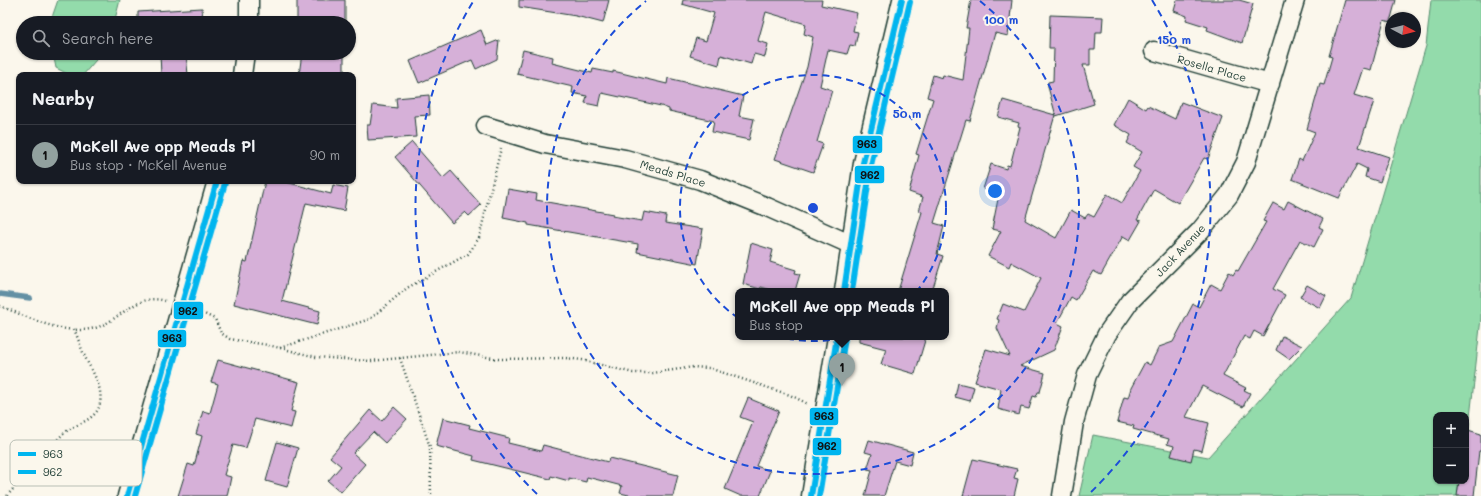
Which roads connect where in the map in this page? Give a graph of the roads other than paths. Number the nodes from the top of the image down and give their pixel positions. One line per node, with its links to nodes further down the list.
1 (249, 0): 4 (street)
2 (902, 0): 11 (street)
3 (1295, 0): 8 (street, Jack Avenue)
4 (249, 16)
5 (1154, 51): 8 (street, Rosella Place)
6 (245, 60): 7 (street)
7 (243, 72)
8 (1270, 84): 18 (street, Jack Avenue)
9 (486, 126): 11 (street, Meads Place)
10 (216, 184): 14 (street)
11 (852, 245): 12 (street)
12 (845, 288)
13 (837, 340): 17 (street)
14 (142, 444)
15 (130, 486): 16 (street)
16 (127, 496)
17 (811, 496)
18 (1062, 496)

